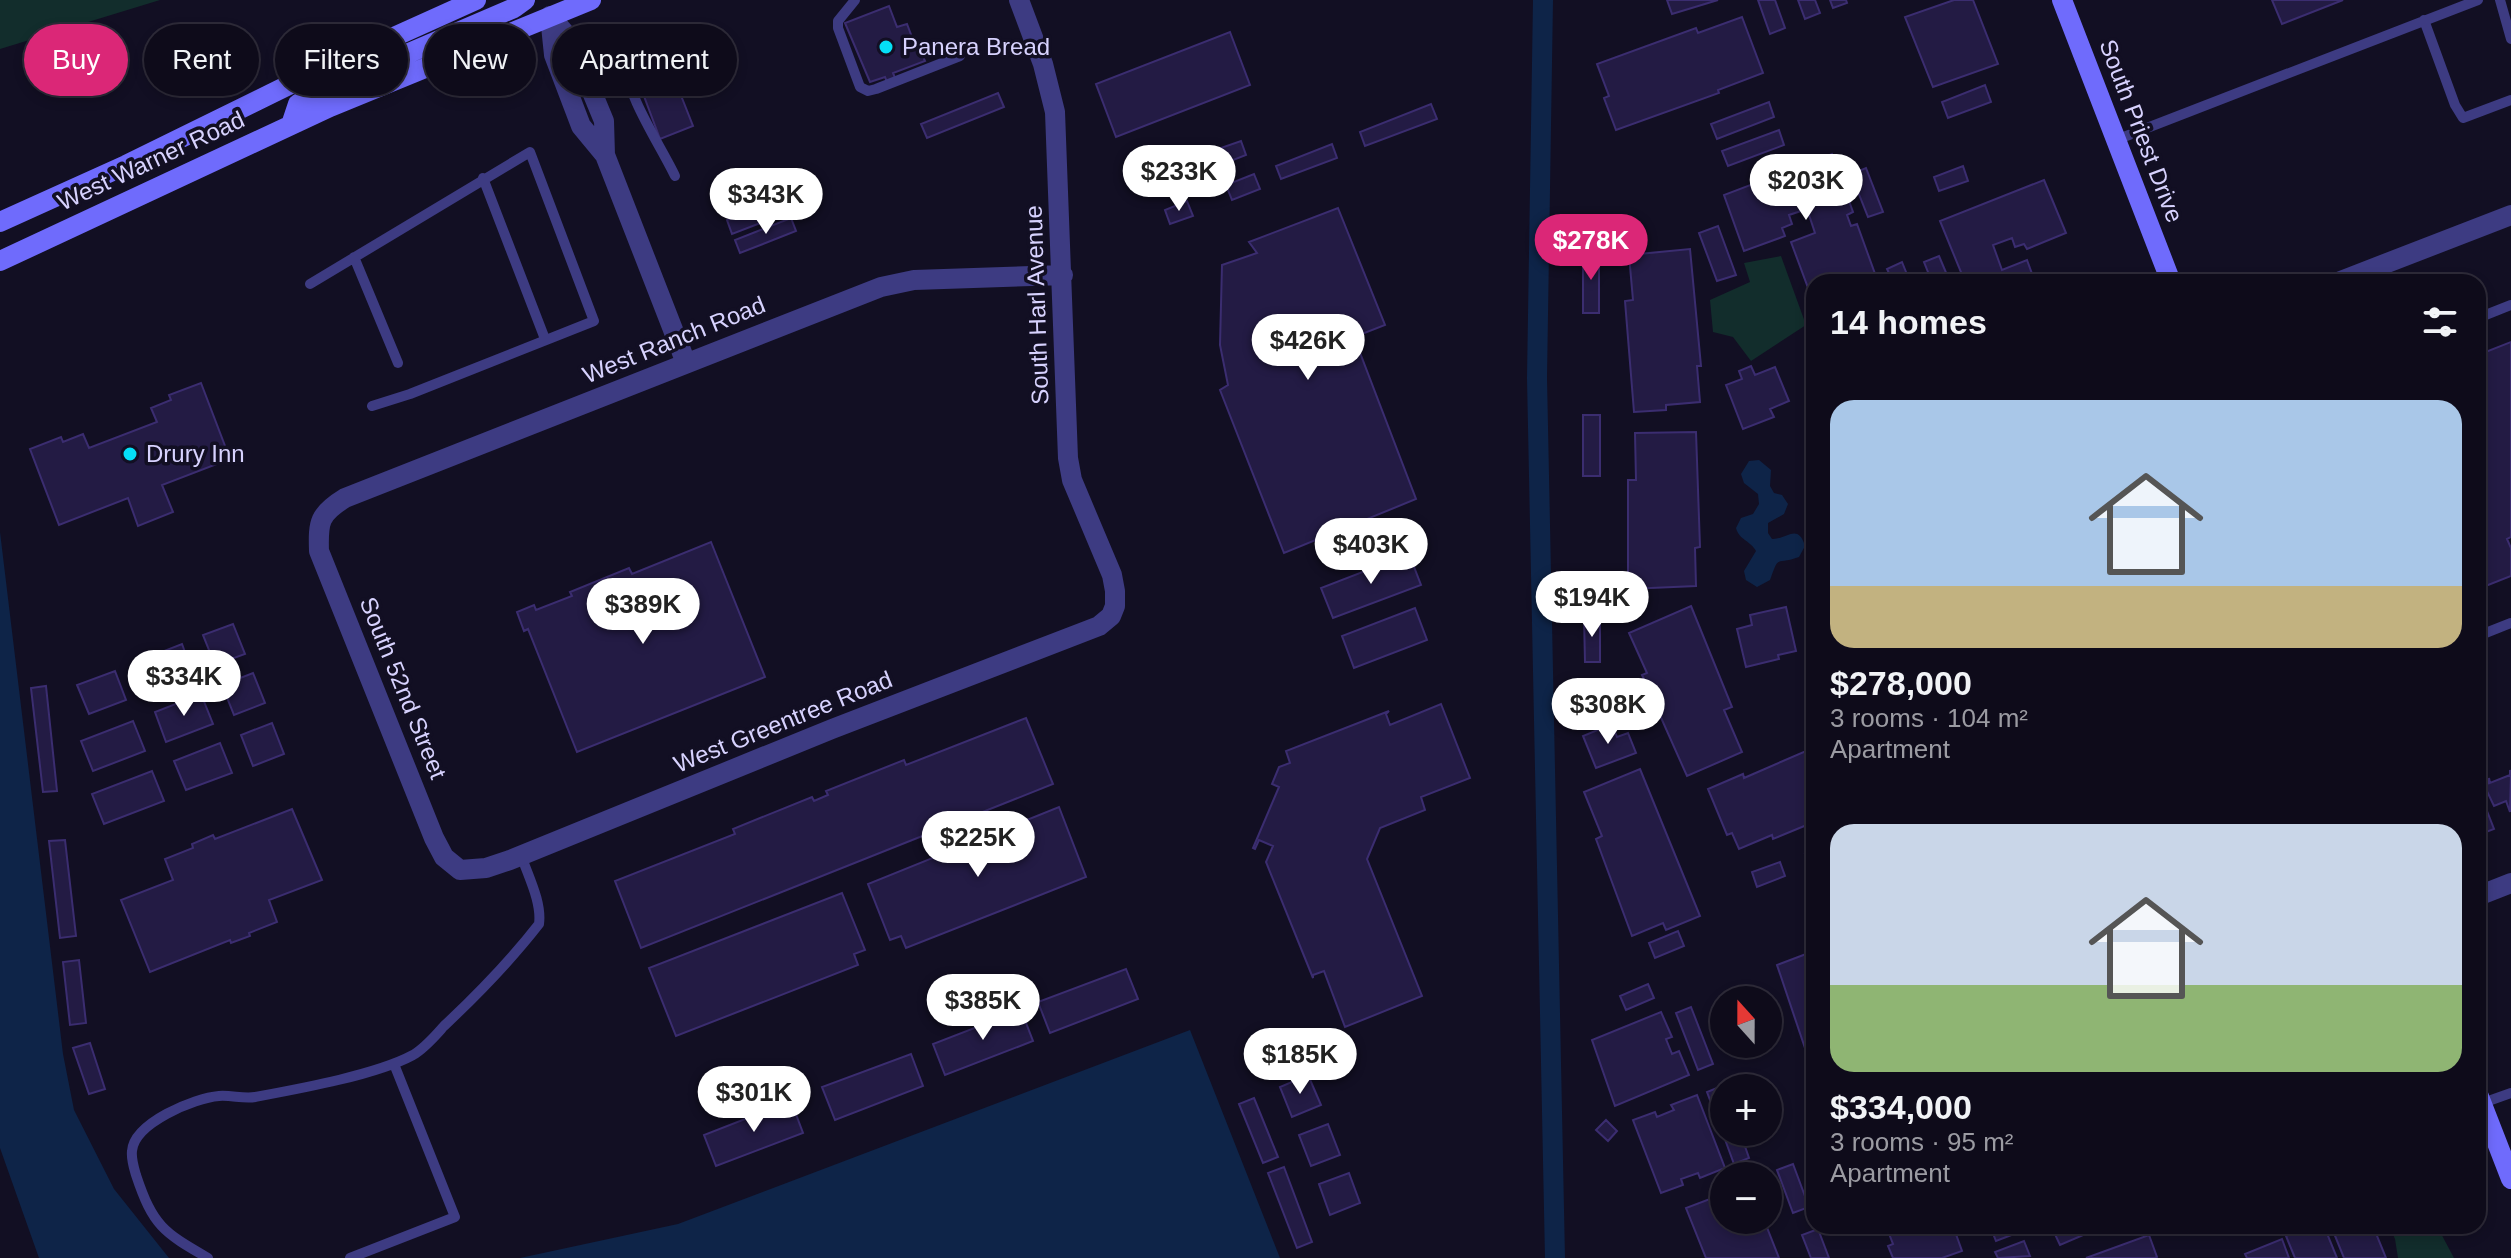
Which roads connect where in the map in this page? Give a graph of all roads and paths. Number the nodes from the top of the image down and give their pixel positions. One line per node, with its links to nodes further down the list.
1 (476, 0): 20 (main road, West Warner Road)
2 (525, 0): 15 (main road)
3 (591, 0): 9 (main road, West Warner Road)
4 (855, 0): 12 (lane)
5 (1019, 0): 25 (street, South Harl Avenue)
6 (2062, 0): 16 (main road, South Priest Drive)
7 (2478, 0): 10 (lane)
8 (2500, 0): 11 (lane)
9 (550, 16): 15 (main road, West Warner Road); 31 (street)
10 (2424, 20): 14 (lane); 16 (lane)
11 (2511, 39)
12 (960, 56)
13 (636, 96): 17 (lane)
14 (2511, 100)
15 (291, 125): 22 (main road, West Warner Road)
16 (2116, 140): 23 (main road, South Priest Drive)
17 (675, 176)
18 (483, 178): 21 (lane); 29 (lane); 29 (lane)
19 (2511, 215): 24 (street)
20 (0, 222)
21 (354, 257): 26 (lane); 30 (lane)
22 (0, 261)
23 (2168, 274)
24 (2359, 274)
25 (1063, 275): 31 (street, West Ranch Road); 34 (street, South Harl Avenue)
26 (310, 284)
27 (2511, 305): 28 (lane)
28 (2486, 315)
29 (545, 339): 32 (lane)
30 (398, 363)
31 (686, 363): 33 (street, West Ranch Road)
32 (372, 406)
33 (322, 517): 38 (street, South 52nd Street)
34 (1115, 606): 37 (street, West Greentree Road)
35 (2511, 623): 36 (lane)
36 (2486, 633)
37 (521, 855): 38 (street, West Greentree Road); 41 (lane)
38 (460, 870)
39 (2511, 883): 40 (street)
40 (2486, 893)
41 (394, 1064): 46 (lane); 47 (lane)
42 (2511, 1093): 43 (lane)
43 (2486, 1099)
44 (2486, 1118): 45 (main road)
45 (2511, 1179)
46 (208, 1258)
47 (350, 1258)

